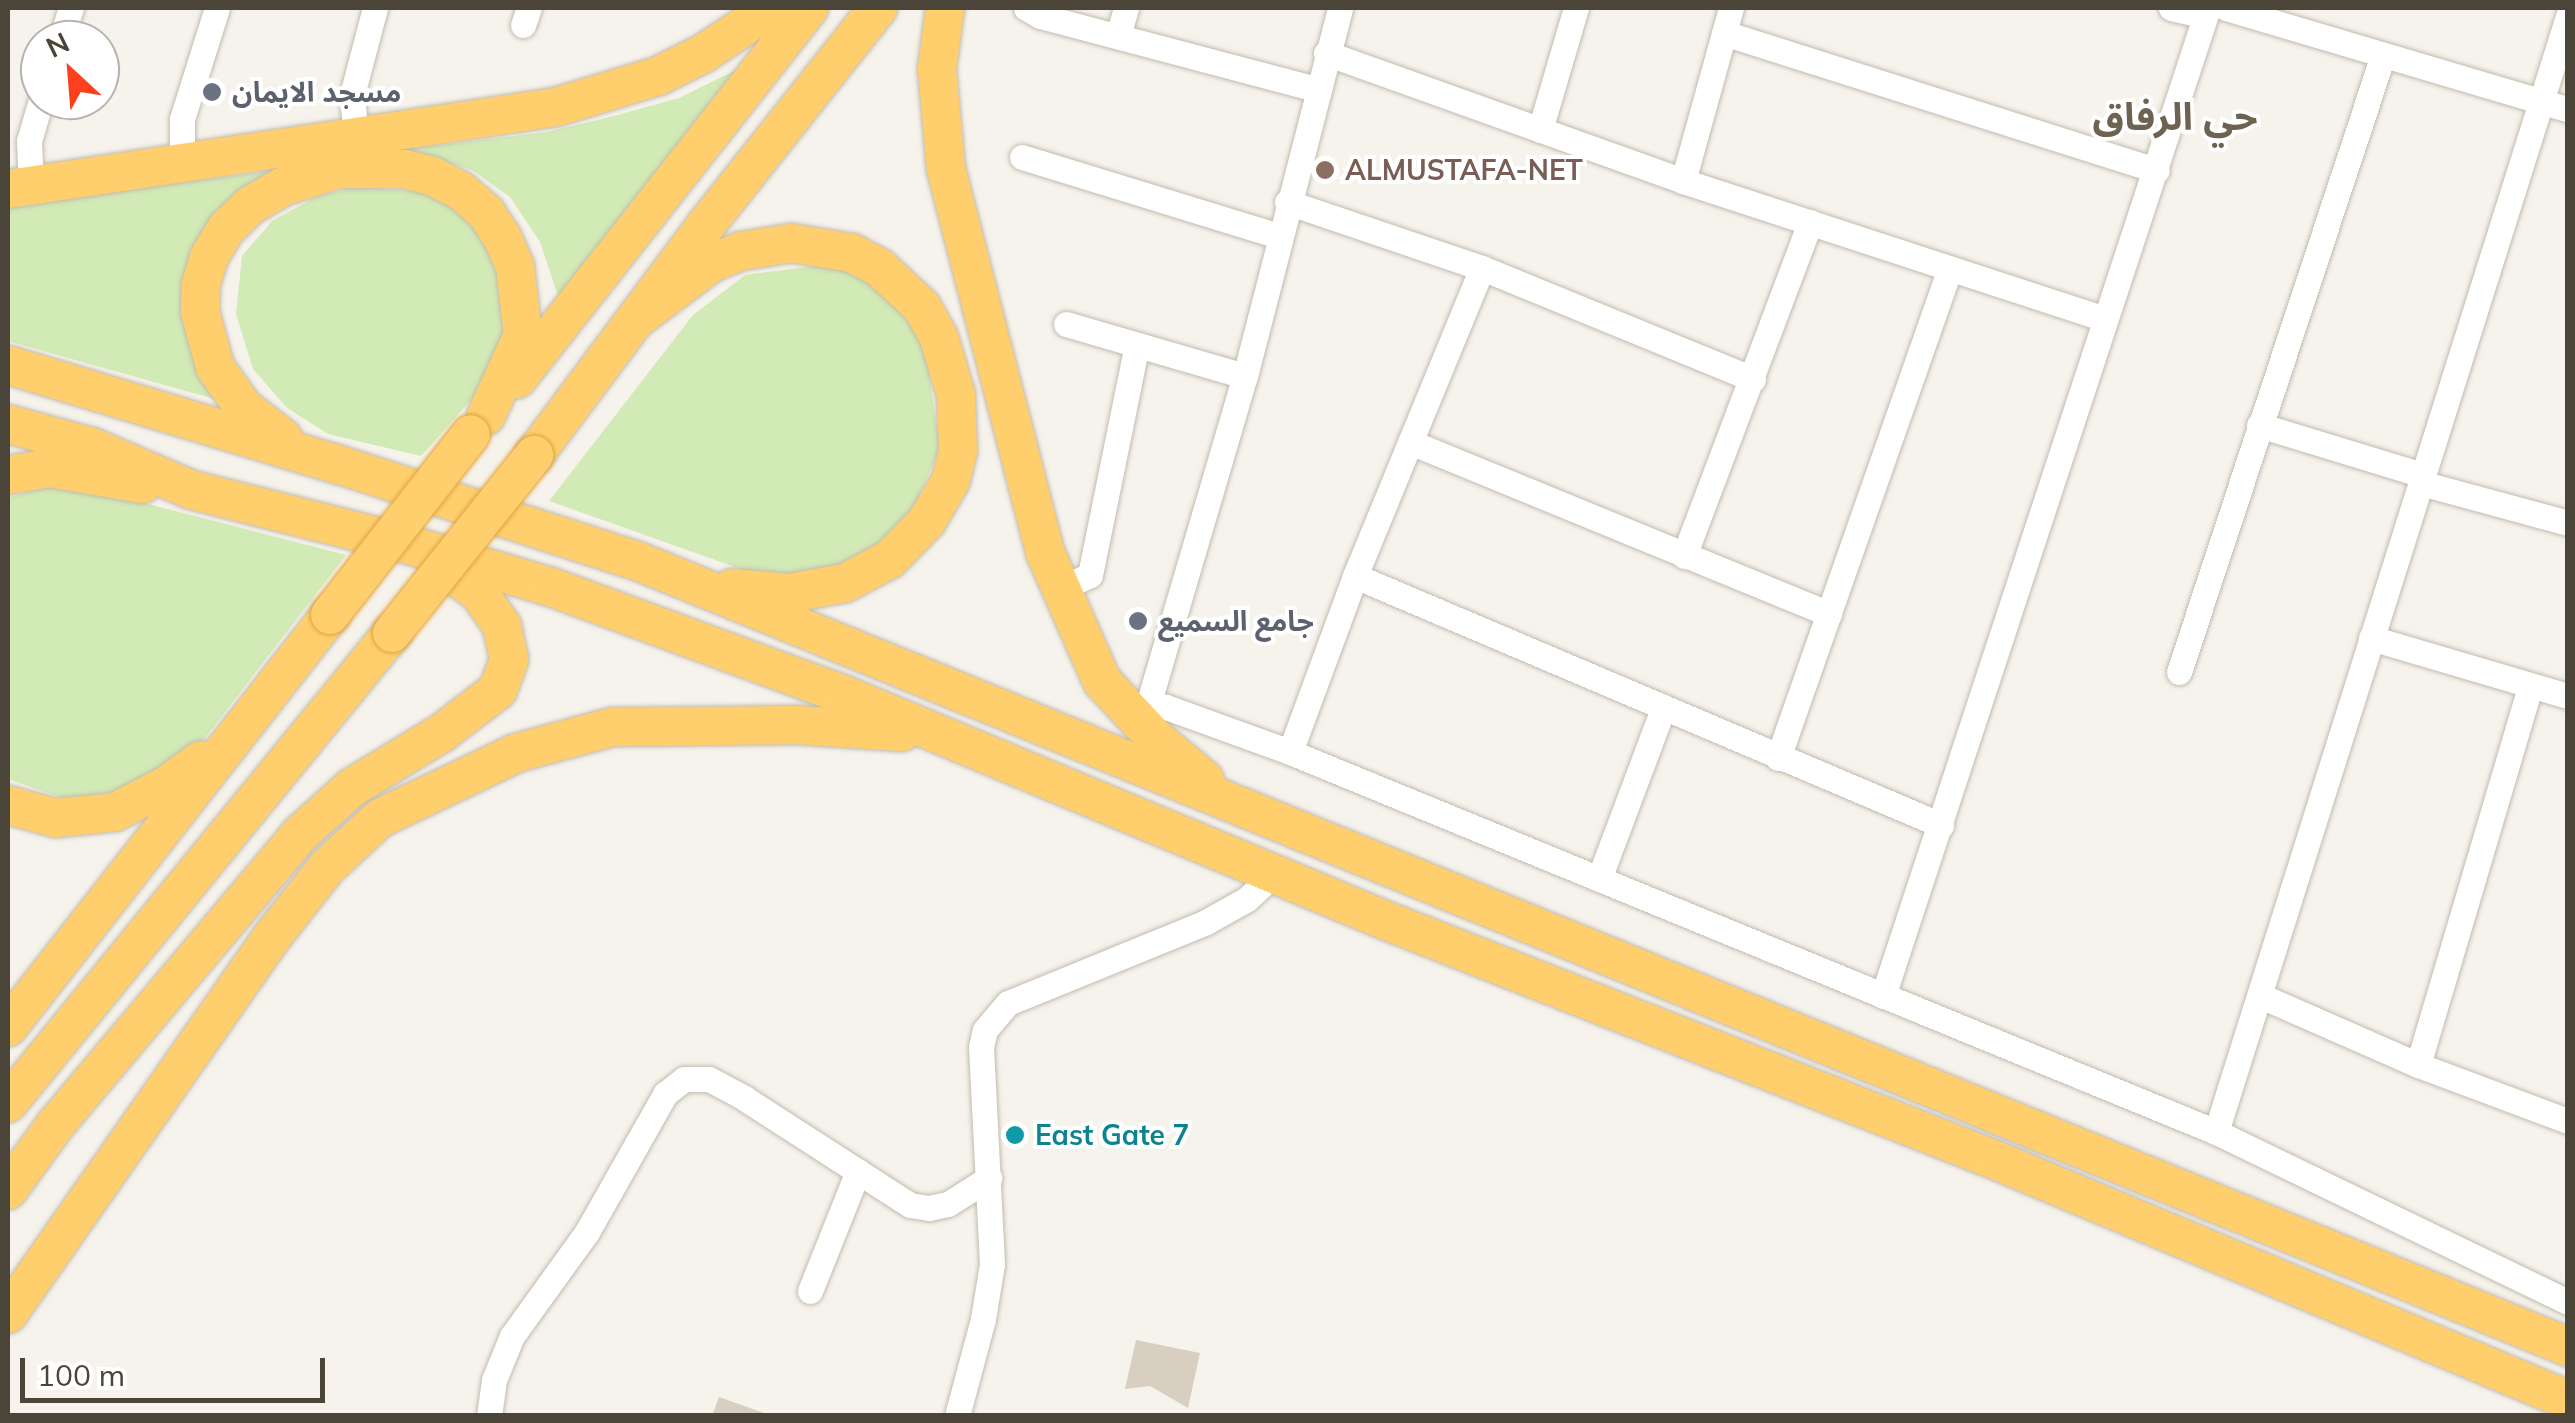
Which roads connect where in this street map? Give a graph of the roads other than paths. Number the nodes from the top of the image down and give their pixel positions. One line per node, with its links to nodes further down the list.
1 (216, 8): 26 (street)
2 (375, 8): 24 (street)
3 (772, 8): 24 (highway)
4 (809, 8): 43 (highway)
5 (878, 8): 36 (highway)
6 (945, 8): 55 (highway)
7 (1026, 8): 16 (street)
8 (1126, 8): 16 (street)
9 (1340, 8): 17 (street)
10 (1576, 8): 23 (street)
11 (1732, 8): 15 (street)
12 (2171, 8): 13 (street)
13 (2213, 10): 18 (street); 27 (street)
14 (2568, 16): 20 (street)
15 (1724, 33): 27 (street); 28 (street)
16 (1118, 36): 19 (street)
17 (1326, 53): 19 (street); 23 (street)
18 (2382, 54): 20 (street); 44 (street)
19 (1316, 89): 30 (street)
20 (2542, 100): 21 (street); 48 (street)
21 (2568, 109)
22 (35, 120): 29 (street)
23 (1540, 130): 28 (street)
24 (356, 138): 26 (highway)
25 (1022, 157): 32 (street)
26 (182, 162): 29 (highway)
27 (2157, 170): 35 (street)
28 (1683, 180): 31 (street)
29 (20, 187)
30 (1287, 202): 32 (street); 33 (street)
31 (1810, 222): 34 (street); 41 (street)
32 (1278, 236): 40 (street)
33 (1482, 268): 41 (street); 45 (street)
34 (1950, 268): 35 (street); 56 (street)
35 (2105, 319): 68 (street)
36 (635, 320): 53 (highway); 76 (highway, bridge)
37 (1066, 324): 38 (street)
38 (1137, 345): 40 (street); 55 (street)
39 (8, 365): 46 (highway)
40 (1244, 376): 62 (street)
41 (1753, 380): 52 (street)
42 (8, 424): 49 (highway)
43 (478, 425): 46 (highway); 63 (highway, bridge)
44 (2260, 425): 48 (street); 58 (street)
45 (1410, 442): 52 (street); 54 (street)
46 (340, 465): 53 (highway)
47 (8, 475): 49 (highway)
48 (2422, 479): 50 (street); 57 (street)
49 (192, 490): 51 (highway)
50 (2568, 523)
51 (404, 543): 64 (highway); 81 (highway)
52 (1684, 556): 56 (street)
53 (640, 562): 69 (highway)
54 (1355, 576): 61 (street); 65 (street)
55 (1060, 589): 62 (highway)
56 (1829, 614): 66 (street)
57 (2371, 638): 59 (street); 73 (street)
58 (2179, 672)
59 (2530, 686): 60 (street); 75 (street)
60 (2568, 696)
61 (1663, 709): 66 (street); 71 (street)
62 (1140, 710): 65 (street); 69 (highway)
63 (234, 733): 67 (highway); 74 (highway)
64 (972, 749): 70 (highway); 84 (highway)
65 (1290, 752): 71 (street)
66 (1778, 758): 68 (street)
67 (8, 805)
68 (1941, 825): 72 (street)
69 (1290, 828): 85 (highway)
70 (1277, 871): 80 (street); 86 (highway)
71 (1599, 879): 72 (street)
72 (1883, 996): 78 (street)
73 (2261, 996): 75 (street); 78 (street)
74 (8, 1027)
75 (2418, 1065): 77 (street)
76 (8, 1102)
77 (2565, 1113)
78 (2216, 1132): 83 (street)
79 (858, 1171): 80 (street); 82 (street); 87 (street)
80 (989, 1178): 88 (street)
81 (8, 1190)
82 (810, 1291)
83 (2568, 1302)
84 (8, 1314)
85 (2568, 1347)
86 (2568, 1400)
87 (490, 1416)
88 (957, 1416)

